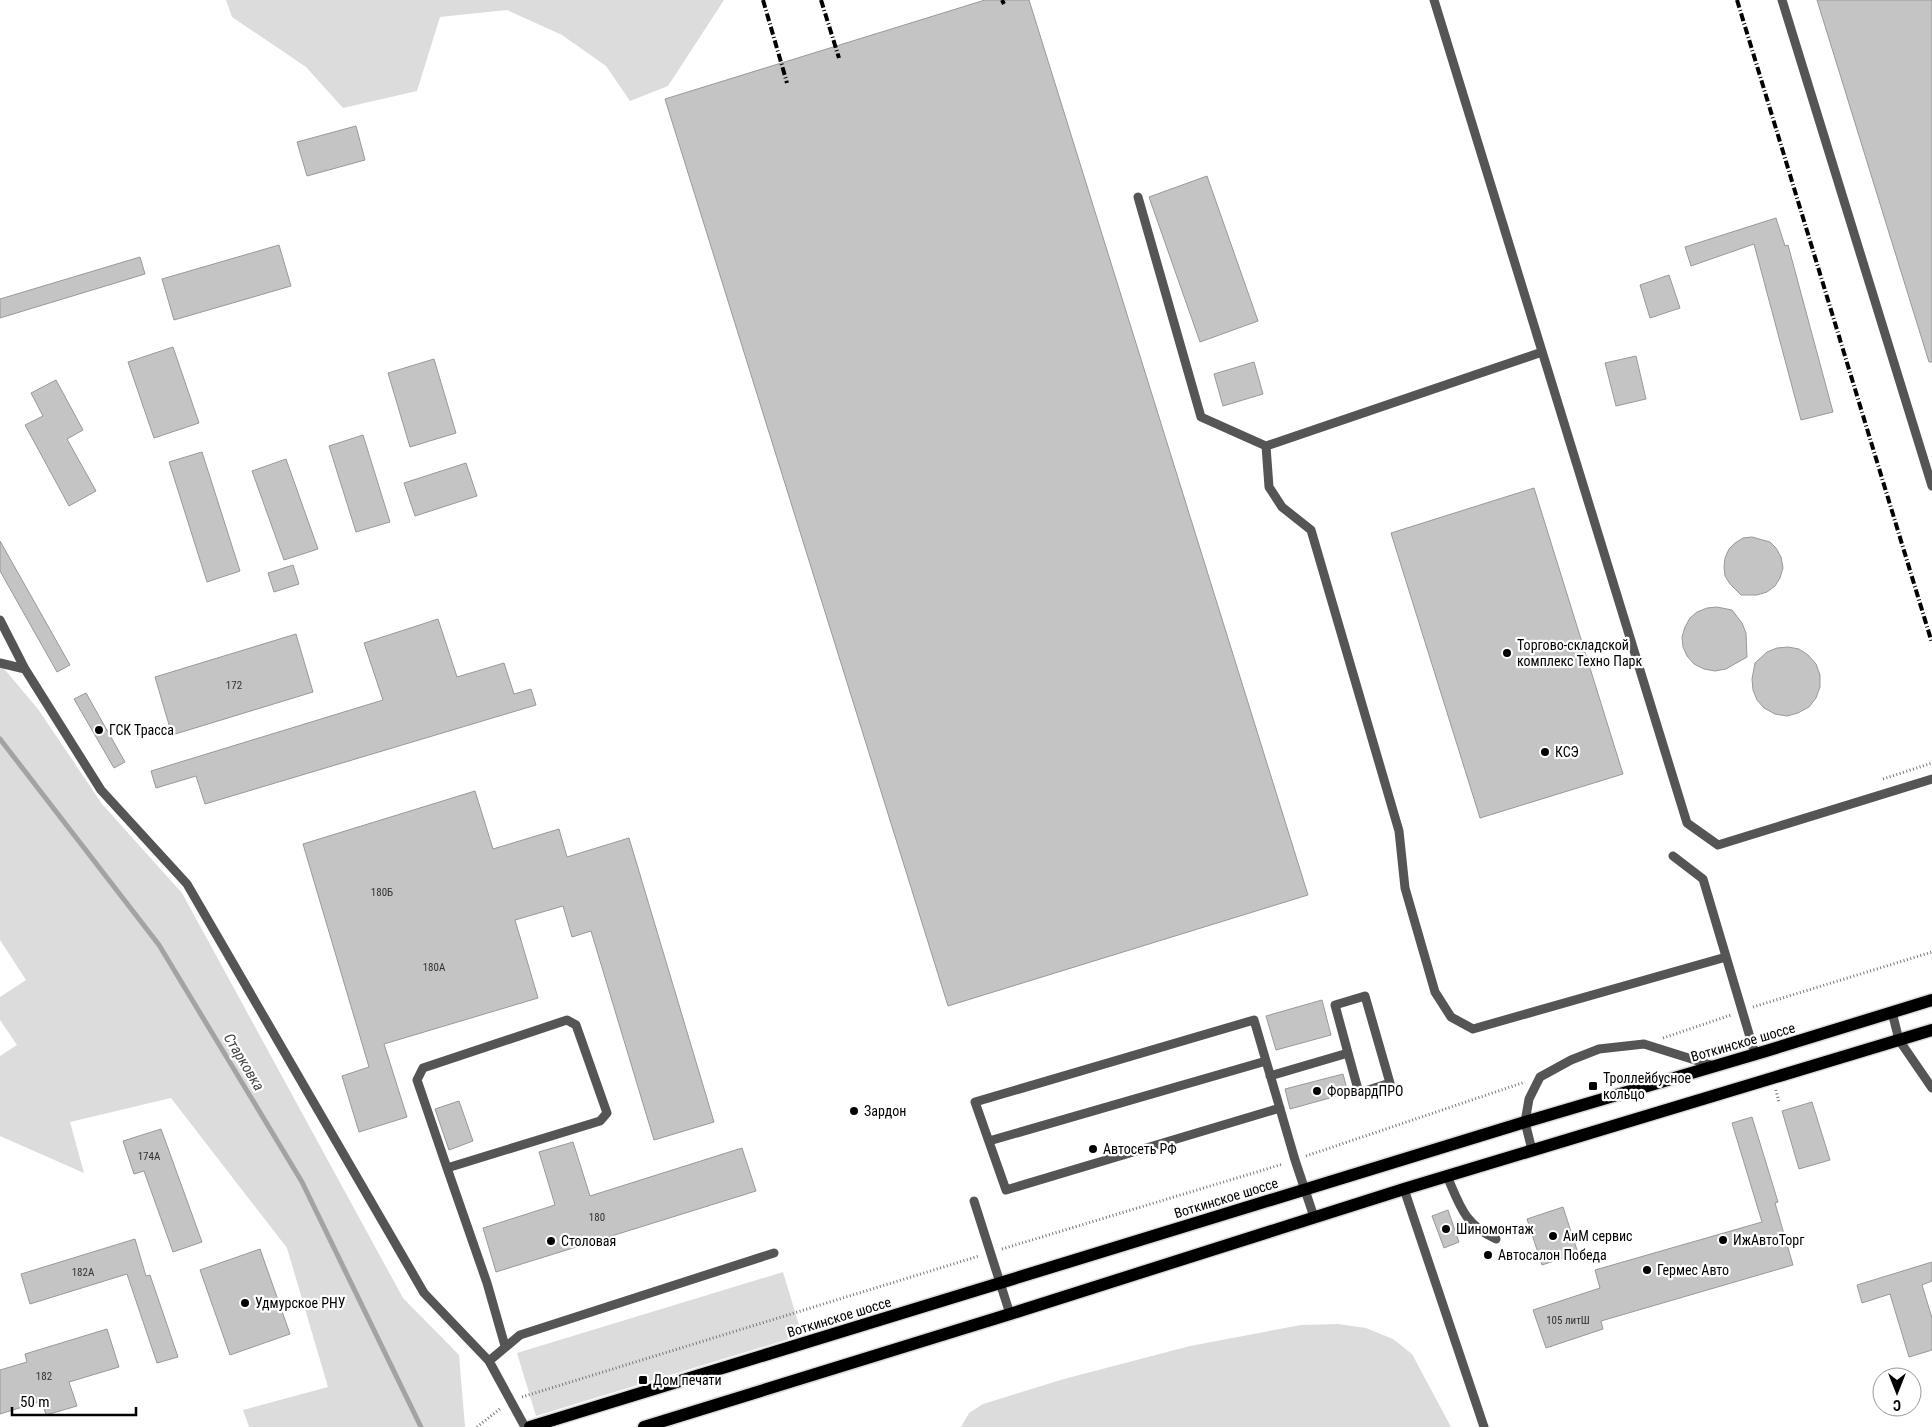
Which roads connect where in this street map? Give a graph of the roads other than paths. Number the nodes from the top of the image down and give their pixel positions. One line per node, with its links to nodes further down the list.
1 (1434, 0): 4 (lane)
2 (1782, 0): 6 (lane)
3 (1138, 197): 5 (lane)
4 (1542, 352): 5 (lane); 10 (lane)
5 (1266, 446): 12 (lane)
6 (1932, 486)
7 (0, 620): 9 (lane)
8 (0, 664): 9 (lane)
9 (25, 668): 38 (lane)
10 (1932, 779)
11 (1673, 856): 12 (lane)
12 (1726, 957): 18 (lane)
13 (1932, 1000): 14 (main road, Воткинское шоссе)
14 (1892, 1012): 16 (lane); 18 (main road, Воткинское шоссе)
15 (1932, 1030): 16 (main road)
16 (1899, 1040): 22 (lane); 26 (main road)
17 (1348, 1053): 17 (lane); 21 (lane)
18 (1755, 1054): 20 (main road, Воткинское шоссе)
19 (1266, 1061): 21 (lane); 25 (lane); 25 (lane)
20 (1714, 1066): 24 (main road, Воткинское шоссе); 24 (lane)
21 (1270, 1076): 23 (lane)
22 (1932, 1088)
23 (1280, 1108): 25 (lane); 29 (lane)
24 (1525, 1122): 26 (lane); 29 (main road, Воткинское шоссе)
25 (989, 1141)
26 (1532, 1150): 28 (main road)
27 (447, 1168): 27 (lane); 37 (lane)
28 (1447, 1176): 30 (main road); 33 (lane)
29 (1305, 1189): 32 (lane); 35 (main road, Воткинское шоссе)
30 (1404, 1189): 32 (main road); 42 (lane)
31 (974, 1201): 35 (lane)
32 (1314, 1217): 36 (main road)
33 (1496, 1238)
34 (774, 1253): 37 (lane)
35 (1000, 1283): 36 (lane); 40 (main road, Воткинское шоссе)
36 (1010, 1314): 41 (main road)
37 (506, 1346): 38 (lane)
38 (489, 1361): 39 (lane)
39 (525, 1427)
40 (530, 1427)
41 (644, 1427)
42 (1484, 1427)

